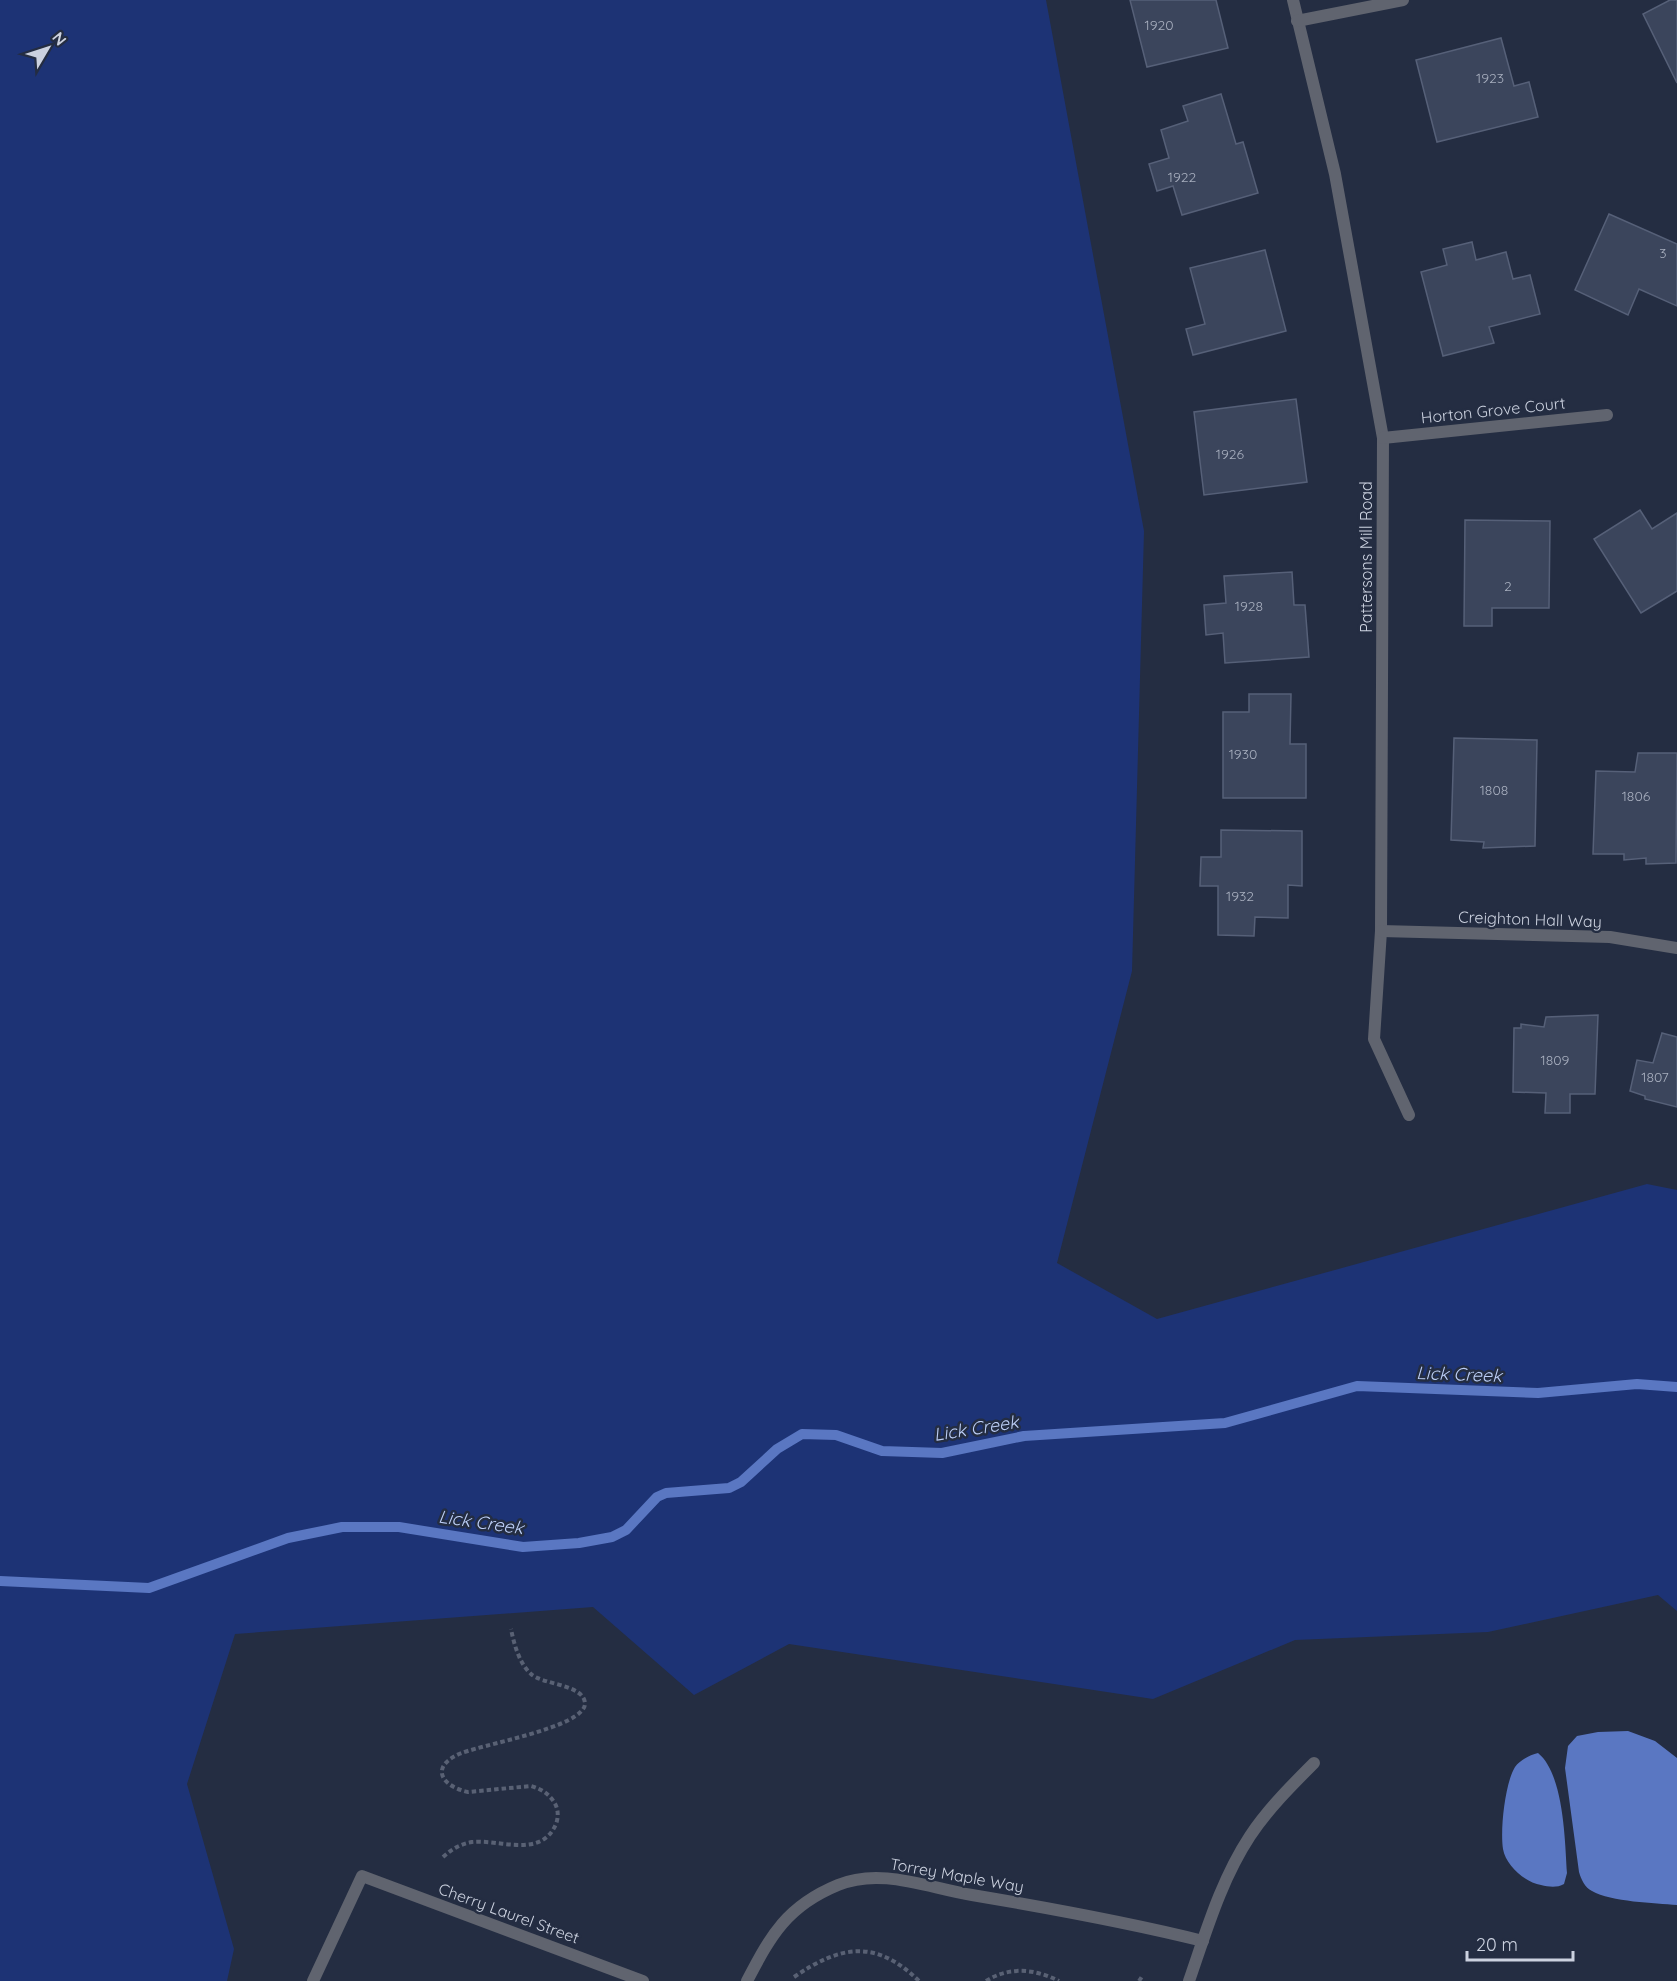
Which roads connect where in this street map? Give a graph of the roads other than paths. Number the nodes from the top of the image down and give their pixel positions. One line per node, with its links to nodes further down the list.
1 (1293, 0): 3 (street, Pattersons Mill Road)
2 (1404, 0): 3 (street)
3 (1298, 21): 5 (street, Pattersons Mill Road)
4 (1607, 415): 5 (street, Horton Grove Court)
5 (1383, 438): 6 (street, Pattersons Mill Road)
6 (1381, 931): 7 (street, Creighton Hall Way); 8 (street, Pattersons Mill Road)
7 (1677, 948)
8 (1409, 1115)
9 (1314, 1763): 10 (street)
10 (1203, 1941): 13 (street, Torrey Maple Way); 14 (street)
11 (313, 1981): 12 (street, Cherry Laurel Street)
12 (643, 1981)
13 (747, 1981)
14 (1189, 1981)

